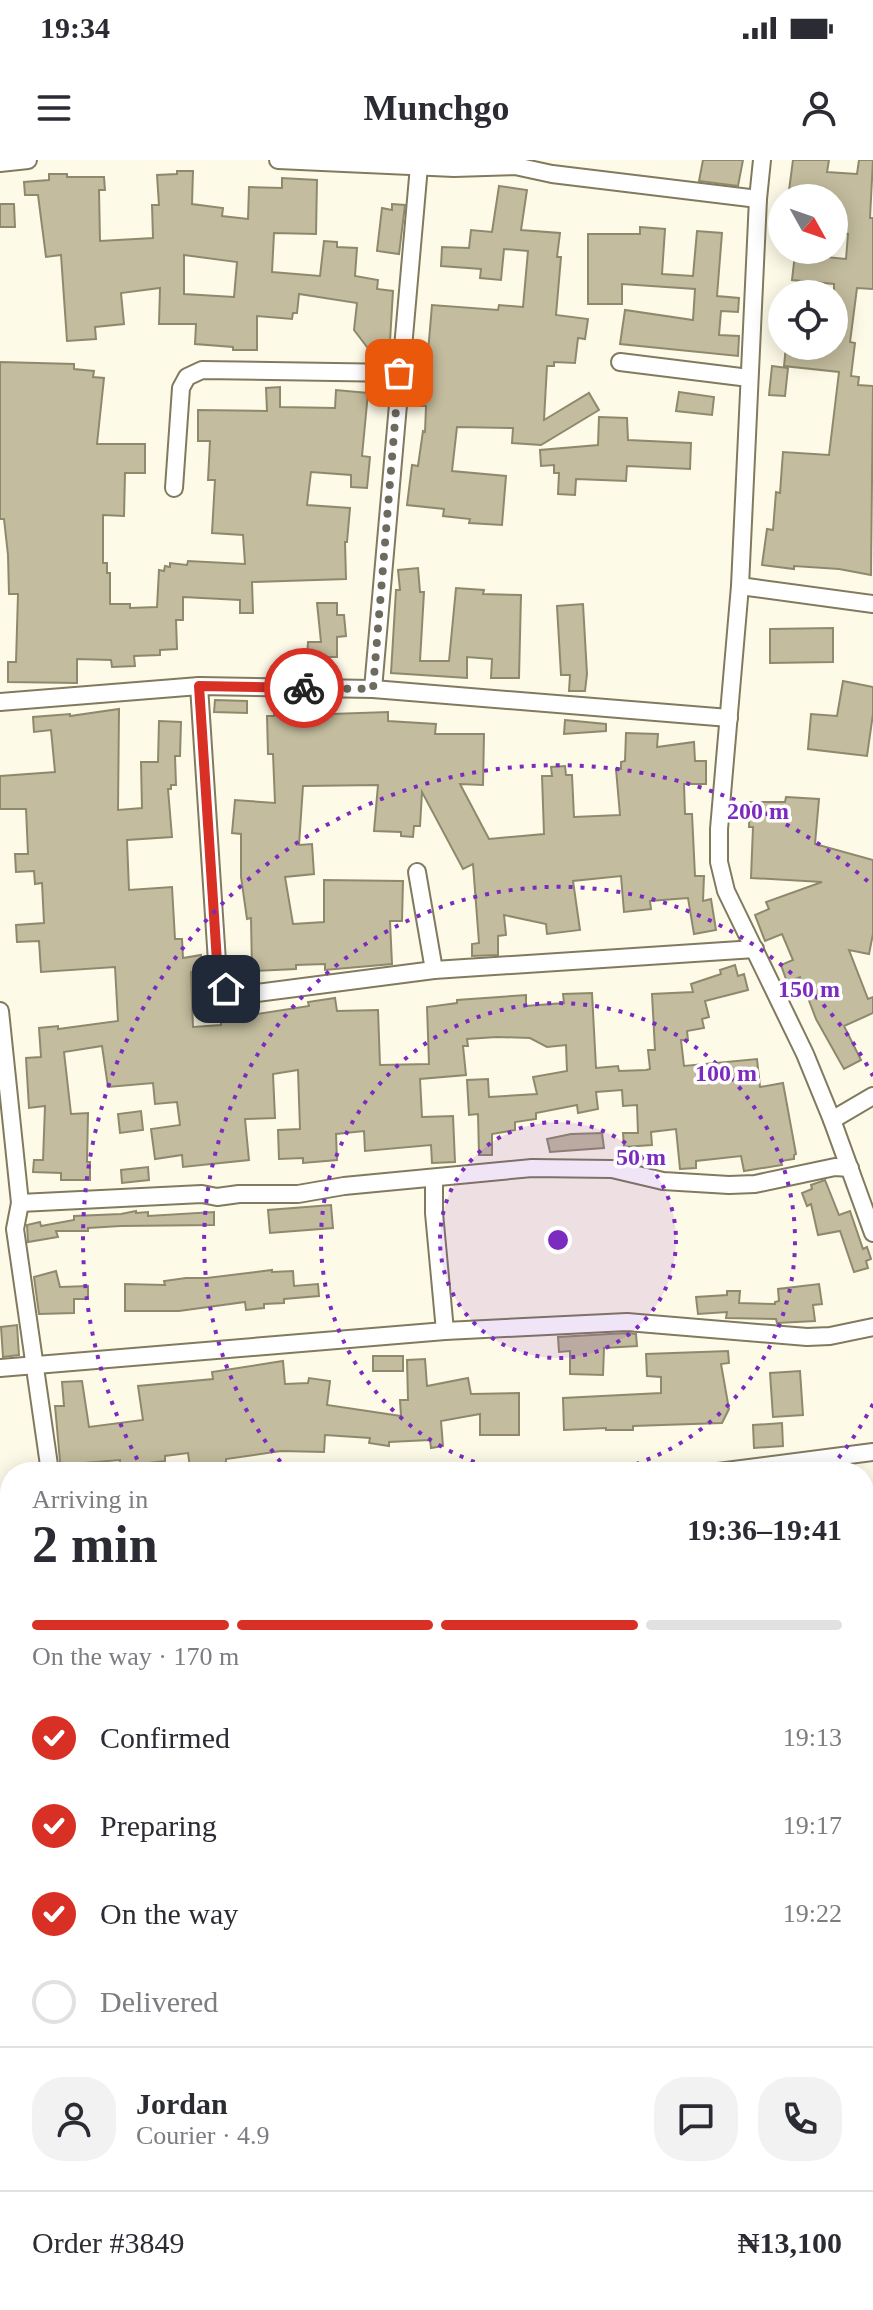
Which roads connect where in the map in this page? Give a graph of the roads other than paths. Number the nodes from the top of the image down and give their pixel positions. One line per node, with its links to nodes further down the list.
1 (28, 160): 4 (street)
2 (278, 160): 5 (street)
3 (762, 160): 7 (street)
4 (0, 163)
5 (419, 166): 6 (street); 9 (street)
6 (552, 167): 7 (street)
7 (758, 199): 10 (street)
8 (620, 362): 10 (street)
9 (399, 373): 11 (street); 15 (street)
10 (749, 378): 12 (street)
11 (174, 488)
12 (740, 586): 13 (street); 17 (street)
13 (873, 604)
14 (199, 686): 15 (street); 16 (street); 20 (street)
15 (373, 689): 17 (street)
16 (0, 702)
17 (729, 718): 19 (street)
18 (417, 872): 20 (street)
19 (755, 949): 20 (street); 23 (street)
20 (434, 970)
21 (0, 1011): 27 (street)
22 (873, 1096): 23 (street)
23 (832, 1120): 24 (street)
24 (850, 1168): 25 (street); 26 (street)
25 (434, 1179): 27 (street); 31 (street)
26 (866, 1189): 29 (street)
27 (20, 1203): 28 (street)
28 (7, 1228): 32 (street)
29 (873, 1233)
30 (873, 1327): 31 (street)
31 (445, 1331): 32 (street)
32 (36, 1366): 33 (street); 35 (street)
33 (0, 1368)
34 (873, 1452): 36 (street)
35 (49, 1462)
36 (796, 1462)

